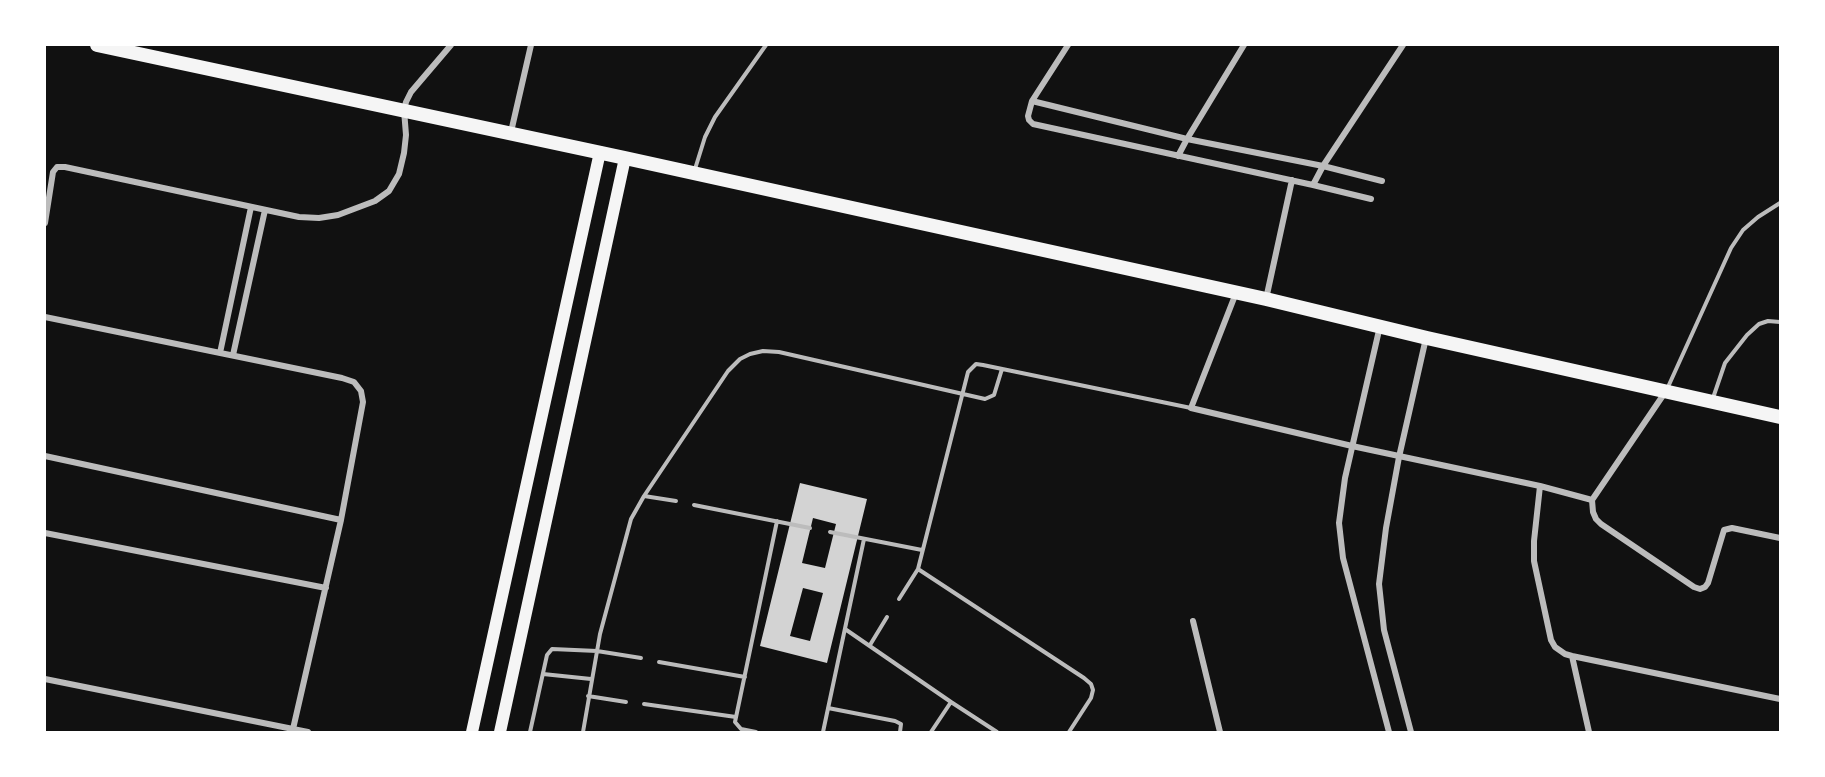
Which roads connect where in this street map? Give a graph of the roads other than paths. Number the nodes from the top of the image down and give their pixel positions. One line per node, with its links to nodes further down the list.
1 (97, 45): 9 (highway)
2 (451, 45): 9 (street)
3 (531, 45): 10 (street)
4 (766, 45): 16 (lane)
5 (1068, 45): 8 (street)
6 (1244, 45): 11 (street)
7 (1403, 45): 15 (street)
8 (1032, 101): 11 (street); 13 (street)
9 (404, 110): 10 (highway); 23 (street)
10 (511, 133): 12 (highway)
11 (1186, 138): 13 (street); 15 (street)
12 (600, 152): 14 (highway); 79 (main road)
13 (1178, 156): 17 (street)
14 (625, 158): 16 (highway); 80 (main road)
15 (1323, 166): 18 (street); 19 (street)
16 (694, 173): 25 (highway)
17 (1292, 180): 19 (street); 26 (street)
18 (1382, 181)
19 (1313, 185): 20 (street)
20 (1371, 199)
21 (1780, 203): 34 (lane)
22 (251, 207): 23 (street); 24 (street); 31 (street)
23 (265, 210): 32 (street)
24 (45, 223)
25 (1236, 293): 26 (highway); 37 (street)
26 (1266, 299): 29 (highway)
27 (45, 317): 31 (street)
28 (1780, 322): 36 (lane)
29 (1380, 326): 30 (highway); 39 (street)
30 (1427, 338): 34 (highway); 41 (street)
31 (220, 352): 32 (street)
32 (233, 355): 47 (street)
33 (1002, 369): 35 (lane); 35 (lane); 37 (lane)
34 (1666, 391): 36 (highway); 44 (street)
35 (962, 394): 43 (lane); 54 (lane)
36 (1712, 401): 38 (highway)
37 (1191, 408): 39 (street)
38 (1780, 417)
39 (1352, 446): 41 (street); 90 (street)
40 (45, 456): 47 (street)
41 (1399, 457): 42 (street); 91 (street)
42 (1540, 486): 44 (street); 63 (street)
43 (644, 495): 45 (lane); 62 (lane)
44 (1592, 500): 52 (street)
45 (676, 501)
46 (694, 505): 48 (lane)
47 (341, 520): 56 (street)
48 (777, 521): 49 (lane); 67 (lane)
49 (810, 528)
50 (830, 532): 53 (lane)
51 (45, 533): 56 (street)
52 (1780, 537)
53 (864, 539): 54 (lane); 60 (lane)
54 (922, 550): 55 (lane)
55 (918, 569): 57 (lane); 88 (lane)
56 (326, 588): 77 (street)
57 (898, 599)
58 (887, 617): 61 (lane)
59 (1193, 621): 89 (street)
60 (845, 629): 61 (lane); 75 (lane)
61 (870, 645): 73 (lane)
62 (597, 651): 64 (lane); 66 (lane); 69 (lane)
63 (1572, 656): 71 (street); 92 (street)
64 (641, 658)
65 (659, 662): 67 (lane)
66 (543, 674): 69 (lane); 81 (lane)
67 (745, 677): 76 (lane)
68 (45, 679): 77 (street)
69 (591, 679): 70 (lane)
70 (588, 696): 72 (lane); 82 (lane)
71 (1780, 699)
72 (627, 702)
73 (951, 702): 86 (lane); 87 (lane)
74 (644, 704): 76 (lane)
75 (828, 708): 84 (lane); 85 (lane)
76 (736, 717): 83 (lane)
77 (293, 730): 78 (street)
78 (308, 732)
79 (472, 732)
80 (500, 732)
81 (531, 732)
82 (583, 732)
83 (756, 732)
84 (823, 732)
85 (900, 732)
86 (931, 732)
87 (997, 732)
88 (1069, 732)
89 (1220, 732)
90 (1389, 732)
91 (1411, 732)
92 (1589, 732)

